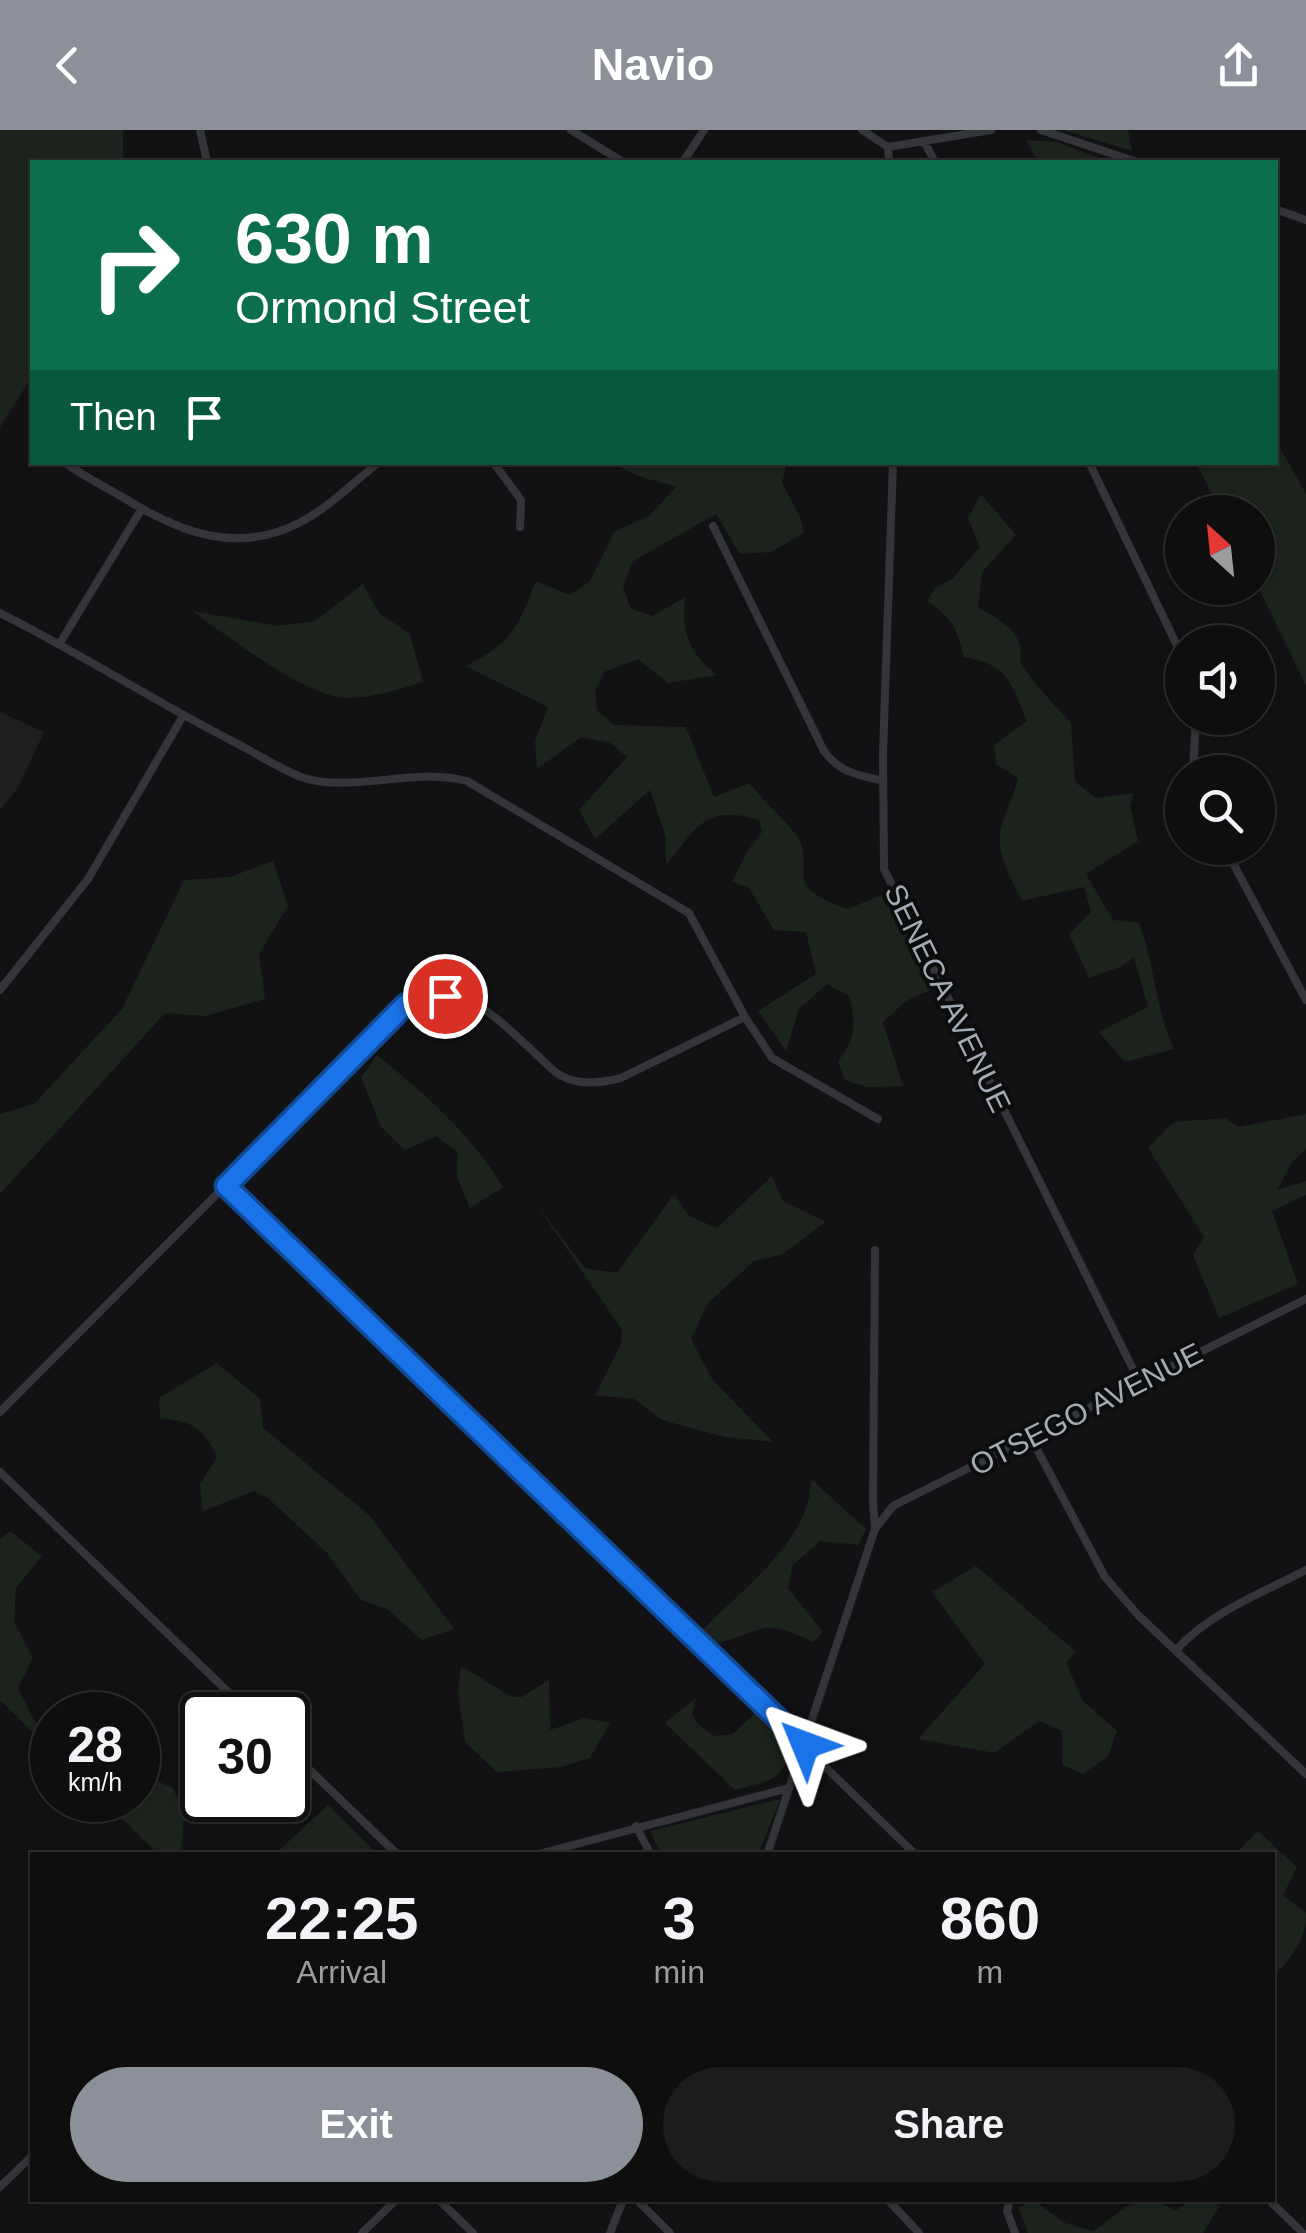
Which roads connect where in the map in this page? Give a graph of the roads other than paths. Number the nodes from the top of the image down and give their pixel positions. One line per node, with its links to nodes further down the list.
1 (200, 130): 9 (street)
2 (571, 130): 10 (street)
3 (704, 130): 11 (street)
4 (862, 130): 8 (street)
5 (991, 130): 7 (street)
6 (1041, 130): 14 (street)
7 (924, 141): 8 (street); 13 (street)
8 (888, 147): 12 (street)
9 (207, 160)
10 (620, 160)
11 (684, 160)
12 (889, 160)
13 (933, 160)
14 (1130, 160)
15 (1278, 211): 16 (street)
16 (1306, 220)
17 (69, 465): 22 (street)
18 (375, 465): 22 (street)
19 (494, 465): 24 (street)
20 (892, 465): 29 (street, SENECA AVENUE)
21 (1090, 465): 26 (street)
22 (141, 510): 27 (street)
23 (713, 526): 29 (street)
24 (520, 528)
25 (0, 613): 27 (street)
26 (1167, 625)
27 (60, 643): 28 (street)
28 (183, 716): 31 (street); 33 (street)
29 (883, 781): 38 (street, SENECA AVENUE)
30 (1234, 865): 32 (street)
31 (0, 990)
32 (1306, 1000)
33 (745, 1018): 34 (street); 35 (street)
34 (878, 1120)
35 (226, 1186): 39 (street); 46 (street)
36 (874, 1250): 42 (street)
37 (1306, 1299): 38 (street, OTSEGO AVENUE)
38 (1140, 1382): 40 (street, OTSEGO AVENUE)
39 (0, 1412)
40 (1030, 1438): 42 (street, OTSEGO AVENUE); 44 (street)
41 (0, 1472): 45 (street)
42 (875, 1530): 46 (street)
43 (1306, 1570): 44 (street)
44 (1178, 1650): 48 (street)
45 (228, 1692)
46 (805, 1745): 49 (street); 55 (street)
47 (310, 1770): 51 (street)
48 (1306, 1774)
49 (788, 1788): 50 (street); 54 (street)
50 (636, 1826): 52 (street); 53 (street)
51 (395, 1852)
52 (545, 1852)
53 (649, 1852)
54 (768, 1852)
55 (913, 1852)
56 (30, 2158): 57 (street)
57 (0, 2187)
58 (394, 2202): 65 (street)
59 (441, 2202): 66 (street)
60 (622, 2202): 67 (street)
61 (639, 2202): 68 (street)
62 (890, 2202): 69 (street)
63 (1009, 2202): 70 (street)
64 (1271, 2202): 71 (street)
65 (362, 2233)
66 (472, 2233)
67 (610, 2233)
68 (670, 2233)
69 (920, 2233)
70 (1015, 2233)
71 (1303, 2233)

